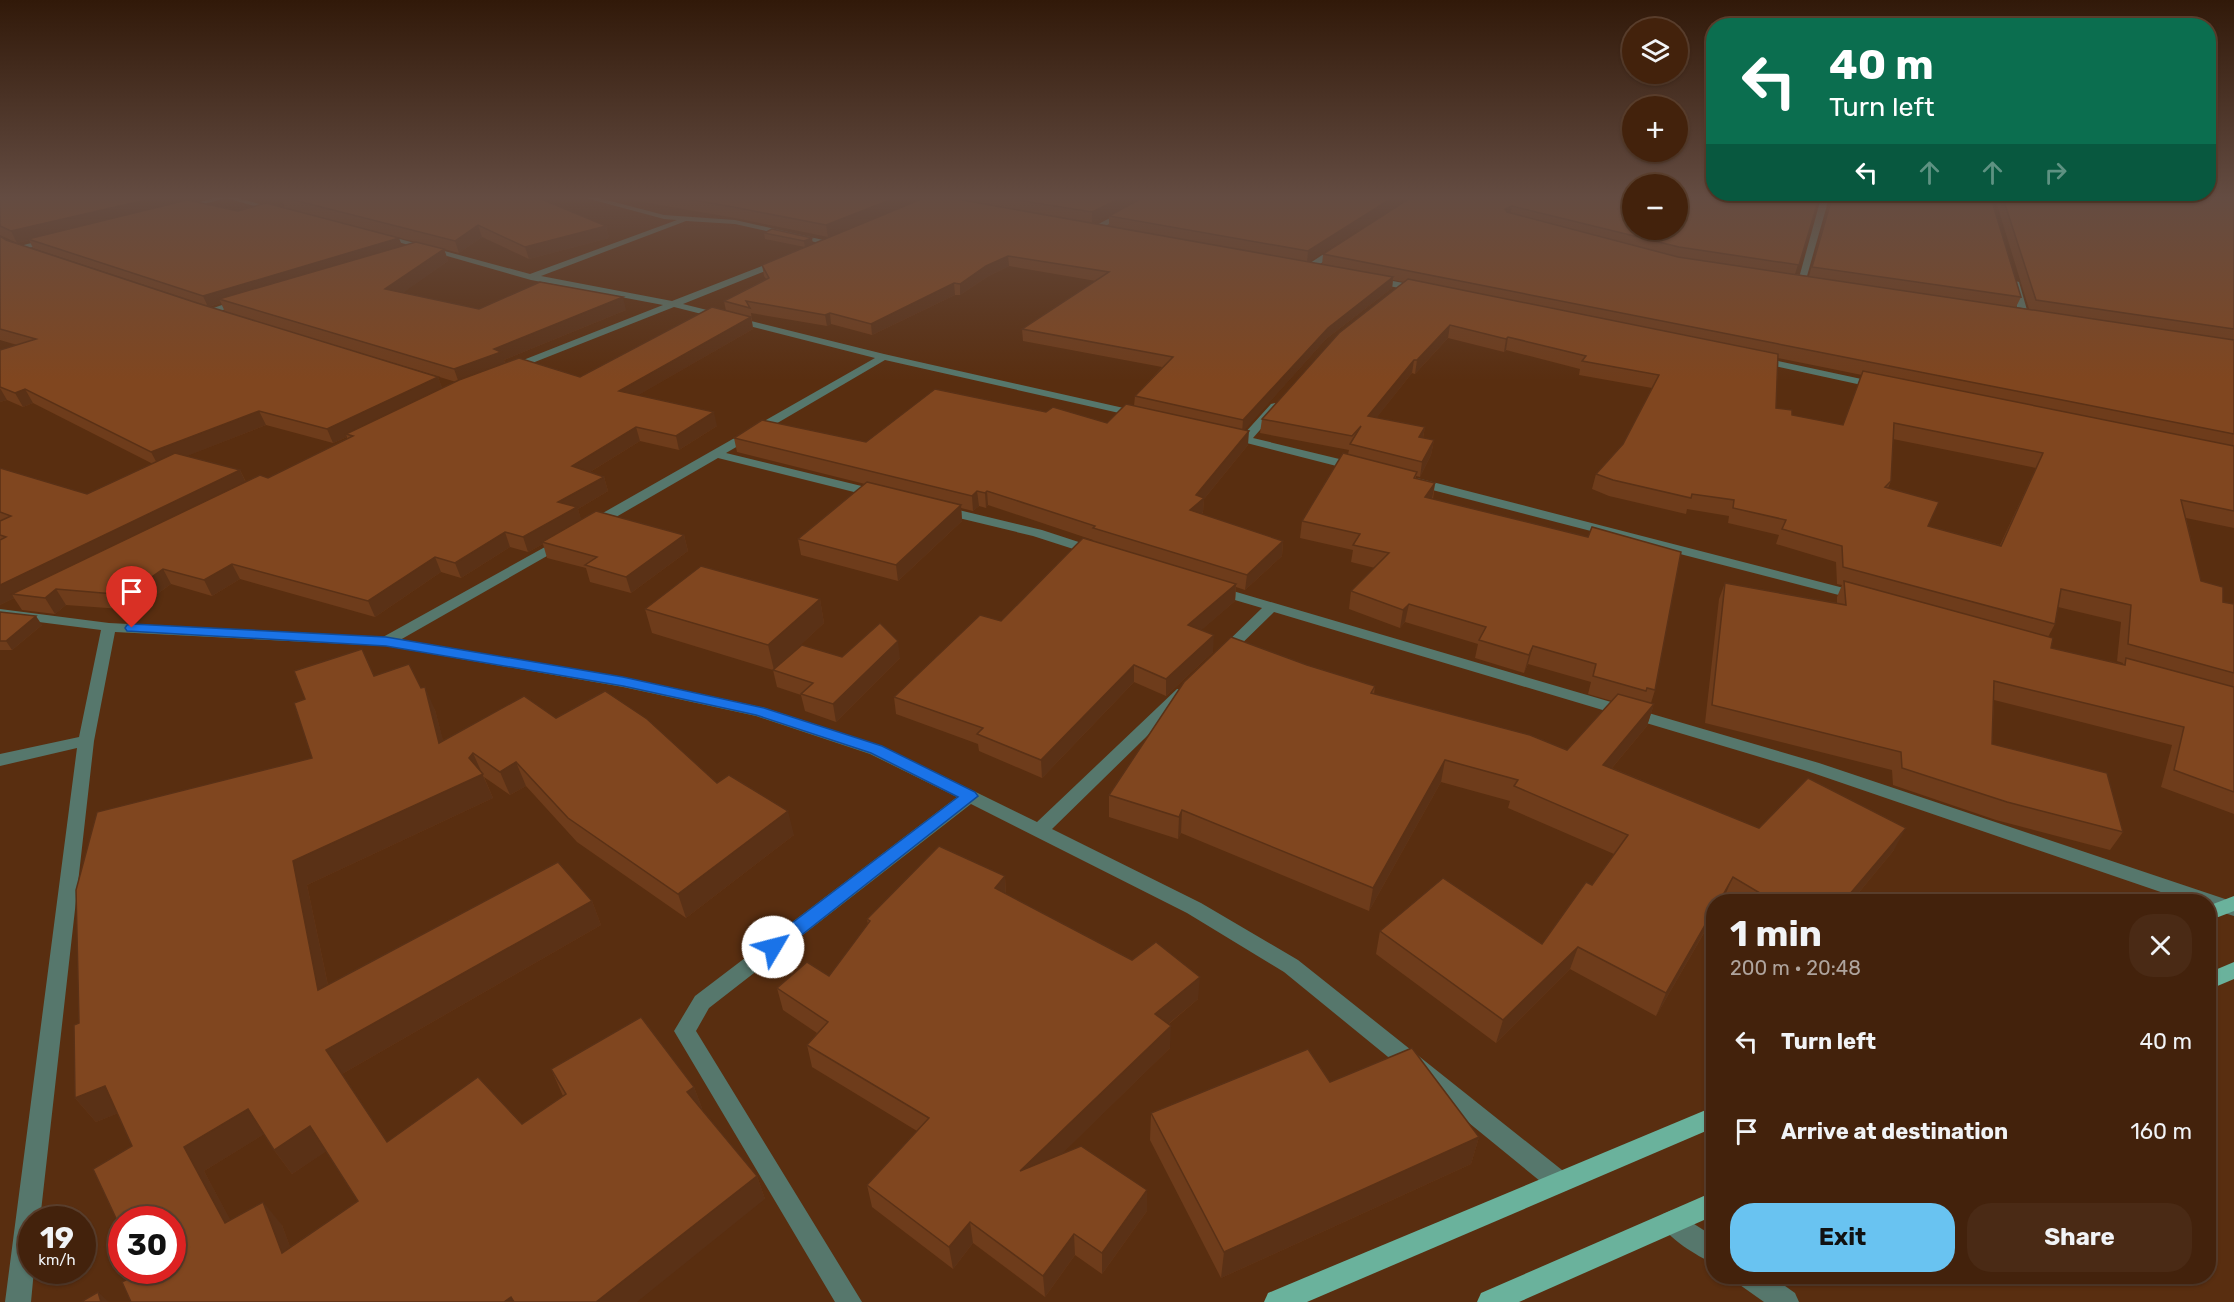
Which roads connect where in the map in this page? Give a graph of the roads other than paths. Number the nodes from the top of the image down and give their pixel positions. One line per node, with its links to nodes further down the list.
1 (465, 259): 8 (street)
2 (580, 259): 8 (street)
3 (1327, 259): 6 (street)
4 (1807, 259): 11 (street)
5 (785, 260): 17 (street)
6 (1296, 267)
7 (2013, 275): 21 (street)
8 (531, 277): 17 (street)
9 (1361, 278): 13 (street)
10 (1789, 281): 11 (street)
11 (1800, 283): 12 (street)
12 (1812, 285)
13 (1404, 286): 14 (street); 15 (street)
14 (1427, 291)
15 (1395, 293)
16 (253, 298): 19 (street)
17 (677, 305): 24 (street); 26 (street)
18 (196, 308): 19 (street)
19 (207, 312): 22 (street)
20 (2013, 315): 21 (street)
21 (2025, 317): 23 (street)
22 (230, 319)
23 (2036, 319)
24 (884, 357): 29 (street); 32 (street)
25 (1753, 359): 27 (street)
26 (503, 372)
27 (1891, 388)
28 (1285, 395): 31 (street)
29 (1152, 418)
30 (1222, 434): 31 (street)
31 (1246, 439): 33 (street)
32 (718, 454): 35 (street); 44 (street)
33 (1367, 470)
34 (1400, 478): 39 (street)
35 (890, 497)
36 (924, 505): 37 (street)
37 (1105, 555)
38 (1204, 586): 41 (street)
39 (1866, 598)
40 (21, 602): 42 (street)
41 (1271, 607): 45 (street); 51 (street)
42 (0, 613): 43 (street)
43 (109, 627): 44 (street); 47 (street)
44 (386, 642): 49 (street)
45 (1211, 665)
46 (1194, 682): 50 (street)
47 (86, 741): 48 (street); 63 (street)
48 (0, 760)
49 (970, 796): 50 (street); 64 (street)
50 (1039, 831): 58 (street)
51 (2196, 894)
52 (2216, 901): 53 (street)
53 (2232, 906): 54 (main road)
54 (2216, 911)
55 (2234, 970): 56 (main road)
56 (2216, 978)
57 (1706, 1120): 58 (main road)
58 (1559, 1182): 65 (main road)
59 (1706, 1207): 60 (main road)
60 (1672, 1222): 61 (street); 66 (main road)
61 (1706, 1246)
62 (1760, 1284): 67 (street)
63 (18, 1302)
64 (849, 1302)
65 (1277, 1302)
66 (1490, 1302)
67 (1786, 1302)

